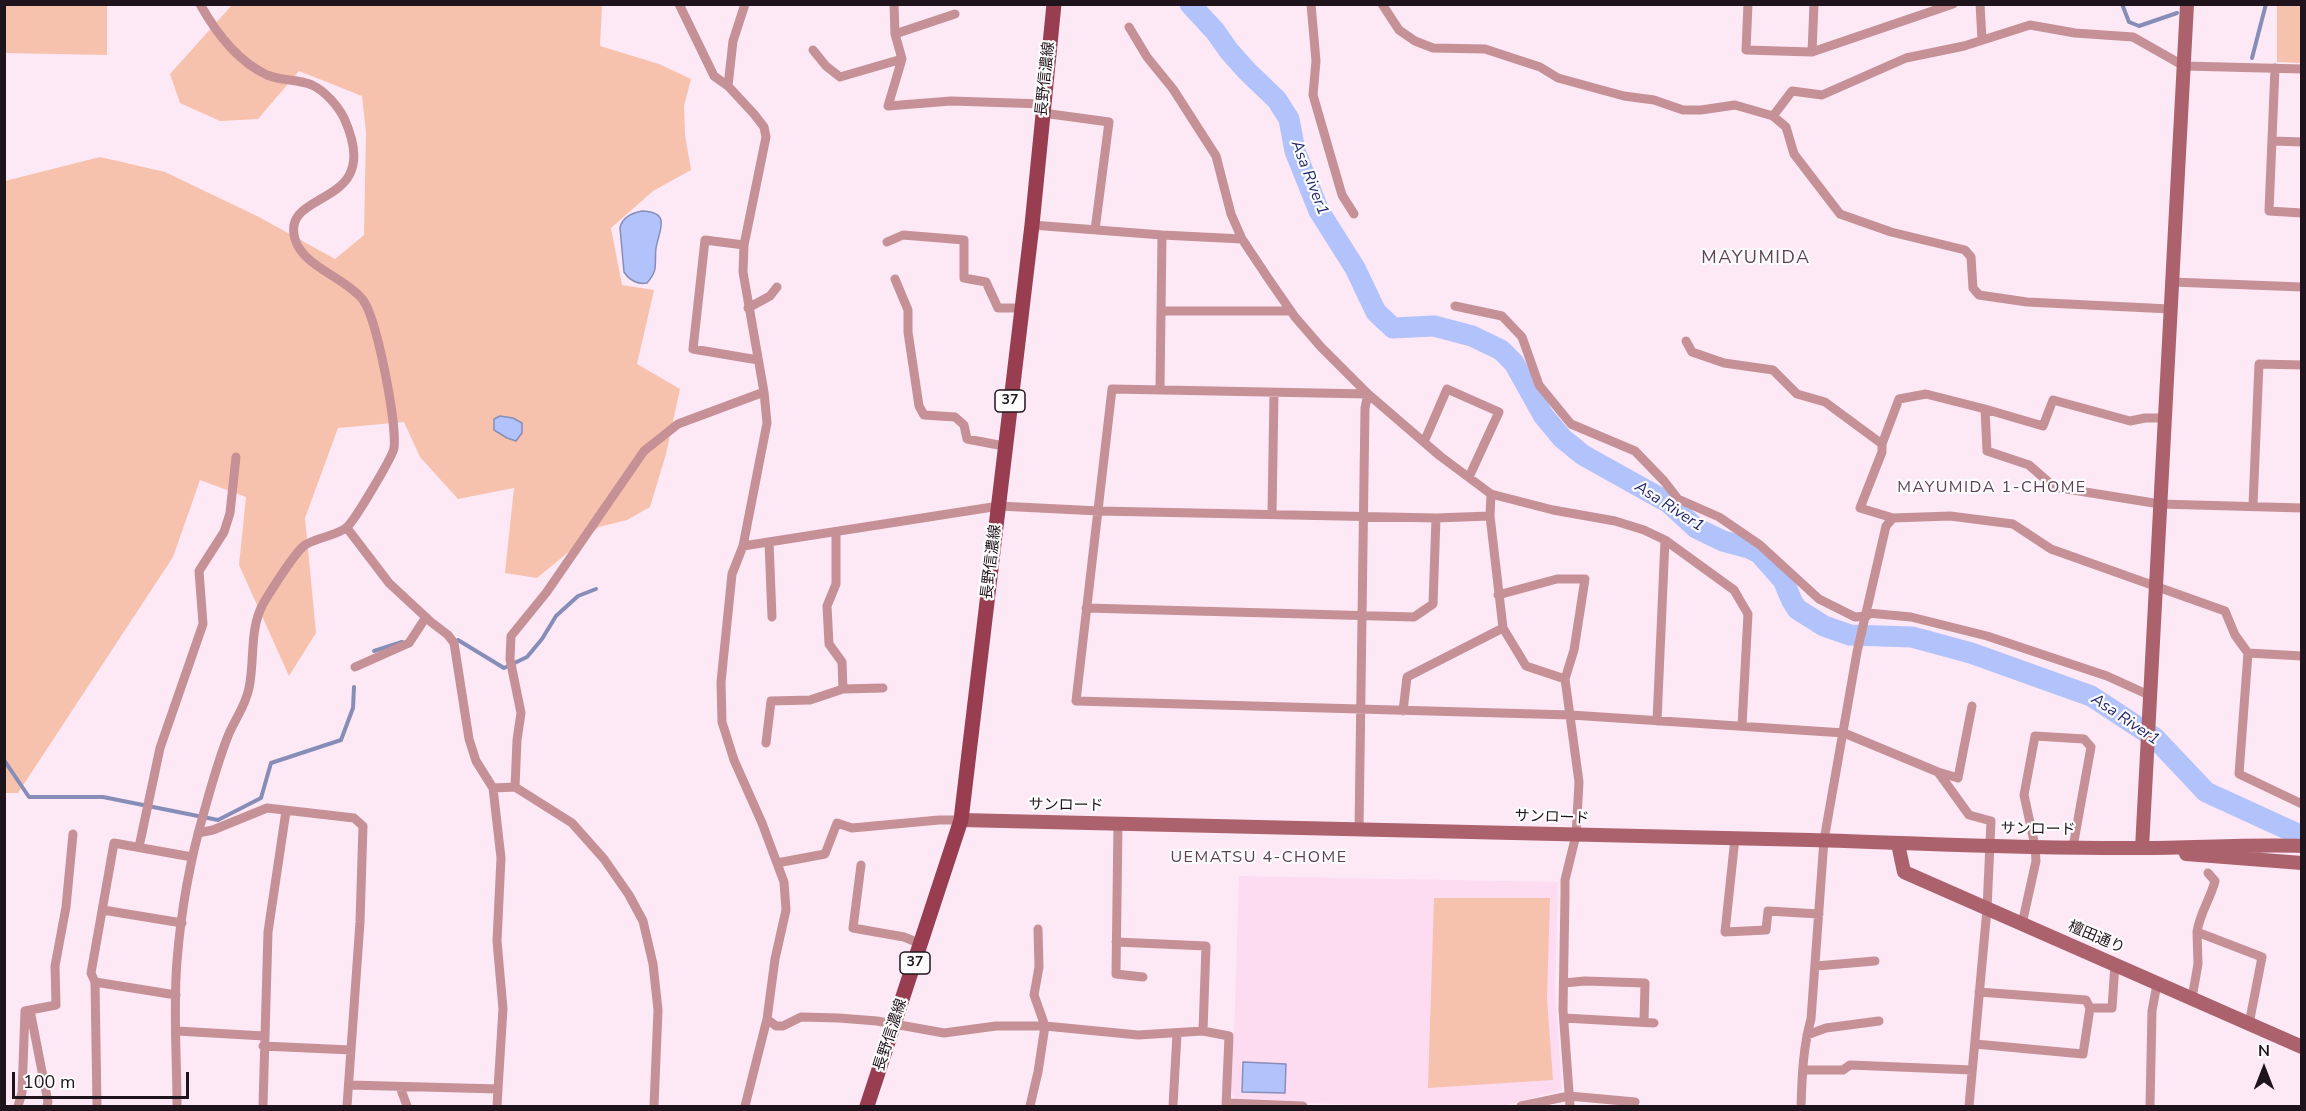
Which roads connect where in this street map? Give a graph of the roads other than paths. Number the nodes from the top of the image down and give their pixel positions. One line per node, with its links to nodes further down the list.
1 (200, 4): 71 (street)
2 (679, 4): 23 (street)
3 (745, 4): 23 (street)
4 (894, 4): 15 (street)
5 (1054, 4): 24 (main road, 長野信濃線 / 37)
6 (1311, 4): 29 (street)
7 (1382, 4): 25 (street)
8 (1748, 4): 18 (street)
9 (1814, 4): 18 (street)
10 (1953, 4): 18 (street)
11 (1980, 4): 16 (street)
12 (2187, 4): 20 (street)
13 (955, 14): 15 (street)
14 (1129, 27): 33 (street)
15 (895, 34): 19 (street)
16 (1982, 40): 20 (street); 25 (street)
17 (813, 50): 19 (street)
18 (1812, 52)
19 (902, 59): 24 (street)
20 (2184, 66): 21 (street); 37 (street)
21 (2275, 68): 22 (street); 26 (street)
22 (2301, 69)
23 (728, 86): 35 (street)
24 (1043, 108): 30 (main road, 長野信濃線 / 37); 31 (street)
25 (1773, 117): 43 (street)
26 (2273, 141): 27 (street); 28 (street)
27 (2301, 142)
28 (2301, 213)
29 (1354, 214)
30 (1032, 225): 31 (street); 42 (main road, 長野信濃線 / 37)
31 (1095, 230): 32 (street)
32 (1162, 235): 33 (street); 45 (street)
33 (1242, 238): 44 (street)
34 (887, 242): 42 (street)
35 (744, 245): 41 (street); 47 (street)
36 (895, 279): 57 (street)
37 (2172, 282): 39 (street); 43 (street)
38 (777, 287): 41 (street)
39 (2301, 287)
40 (1455, 306): 82 (street)
41 (748, 308): 47 (street)
42 (1021, 308): 57 (main road, 長野信濃線 / 37)
43 (2170, 309): 54 (street)
44 (1291, 310): 45 (street); 52 (street)
45 (1161, 311): 49 (street)
46 (1686, 341): 56 (street)
47 (758, 360): 50 (street)
48 (2301, 364): 62 (street)
49 (1160, 388): 51 (street); 65 (street)
50 (764, 392): 75 (street); 100 (street)
51 (1274, 393): 52 (street); 66 (street)
52 (1368, 394): 55 (street); 67 (street)
53 (1985, 409): 54 (street); 56 (street); 61 (street)
54 (2164, 418): 61 (street)
55 (1424, 442): 59 (street); 59 (street)
56 (1882, 444): 70 (street)
57 (1004, 446): 63 (main road, 長野信濃線 / 37)
58 (236, 457): 117 (street)
59 (1469, 477): 60 (street)
60 (1491, 494): 68 (street); 73 (street)
61 (2160, 504): 62 (street); 76 (street)
62 (2253, 505): 64 (street)
63 (999, 506): 65 (street); 72 (street); 104 (main road, 長野信濃線 / 37)
64 (2301, 508)
65 (1099, 511): 66 (street); 78 (street)
66 (1272, 514): 67 (street)
67 (1364, 516): 69 (street); 81 (street)
68 (1490, 516): 69 (street); 77 (street)
69 (1436, 518): 81 (street)
70 (1893, 518): 76 (street); 82 (street)
71 (346, 528): 79 (street); 107 (street)
72 (836, 533): 74 (street); 89 (street)
73 (1665, 540): 95 (street); 96 (street)
74 (769, 542): 75 (street); 80 (street)
75 (743, 546): 120 (street)
76 (2156, 585): 84 (street); 90 (street)
77 (1498, 595): 83 (street); 87 (street)
78 (1086, 608): 81 (street); 92 (street)
79 (426, 617): 86 (street); 101 (street)
80 (772, 617)
81 (1362, 617): 92 (street)
82 (1867, 617): 90 (street); 97 (street)
83 (1503, 628): 87 (street); 93 (street)
84 (2248, 653): 85 (street); 102 (street)
85 (2301, 656)
86 (355, 667)
87 (1565, 679): 94 (street)
88 (883, 688): 89 (street)
89 (843, 689): 98 (street)
90 (2150, 700): 118 (street)
91 (1972, 706): 99 (street)
92 (1361, 710): 93 (street); 106 (street)
93 (1403, 711): 94 (street)
94 (1571, 715): 95 (street); 109 (street)
95 (1657, 721): 96 (street)
96 (1742, 726): 97 (street)
97 (1844, 733): 99 (street); 111 (street)
98 (766, 743)
99 (1938, 772): 113 (street)
100 (515, 787): 101 (street); 177 (street)
101 (493, 788): 165 (street)
102 (2301, 804)
103 (286, 811): 107 (street); 157 (street); 160 (street)
104 (961, 820): 105 (street, サンロード); 120 (street); 132 (main road, 長野信濃線 / 37)
105 (1118, 824): 106 (street, サンロード); 131 (street)
106 (1359, 829): 109 (street, サンロード)
107 (198, 832): 119 (street)
108 (73, 834): 144 (street)
109 (1576, 835): 110 (street, サンロード); 138 (street)
110 (1734, 838): 111 (street, サンロード); 126 (street)
111 (1824, 840): 112 (street, サンロード); 126 (street)
112 (1898, 844): 113 (street, サンロード); 124 (street, 檀田通り)
113 (1990, 845): 114 (street, サンロード); 124 (street)
114 (2035, 846): 116 (street, サンロード); 116 (street); 128 (street)
115 (2301, 846): 118 (street, サンロード)
116 (2073, 847): 118 (street, サンロード)
117 (139, 848): 119 (street); 125 (street)
118 (2142, 848): 121 (street, サンロード)
119 (192, 857): 127 (street)
120 (777, 863): 146 (street)
121 (2301, 863)
122 (861, 865): 132 (street)
123 (2208, 873): 130 (street)
124 (1987, 909): 128 (street, 檀田通り); 140 (street)
125 (103, 910): 127 (street); 137 (street)
126 (1820, 914): 135 (street)
127 (182, 923): 141 (street)
128 (2022, 924): 134 (street, 檀田通り)
129 (1038, 929): 152 (street)
130 (2197, 932): 142 (street); 151 (street)
131 (1116, 942): 136 (street); 153 (street)
132 (921, 944): 150 (main road, 長野信濃線 / 37)
133 (1875, 962): 135 (street)
134 (2115, 964): 139 (street, 檀田通り); 143 (street)
135 (1816, 966): 156 (street)
136 (1143, 977)
137 (95, 981): 141 (street); 171 (street)
138 (1564, 983): 145 (street); 148 (street)
139 (2157, 984): 142 (street, 檀田通り); 186 (street)
140 (1979, 992): 143 (street); 158 (street)
141 (176, 996): 154 (street)
142 (2192, 998): 151 (street, 檀田通り)
143 (2090, 1008): 158 (street)
144 (30, 1010): 169 (street); 170 (street)
145 (1564, 1018): 148 (street); 166 (street)
146 (767, 1019): 150 (street); 178 (street)
147 (1879, 1021): 156 (street)
148 (1644, 1022): 149 (street)
149 (1654, 1023)
150 (894, 1024): 152 (street); 179 (main road, 長野信濃線 / 37)
151 (2249, 1024): 159 (street, 檀田通り)
152 (1045, 1026): 155 (street); 180 (street)
153 (1203, 1031): 155 (street); 168 (street)
154 (177, 1032): 157 (street); 172 (street)
155 (1177, 1034): 181 (street)
156 (1807, 1035): 161 (street)
157 (264, 1041): 160 (street); 173 (street)
158 (1975, 1044): 162 (street)
159 (2301, 1047)
160 (351, 1050): 163 (street)
161 (1803, 1070): 162 (street); 184 (street)
162 (1972, 1070): 185 (street)
163 (349, 1085): 164 (street); 174 (street)
164 (400, 1087): 165 (street); 175 (street)
165 (498, 1089): 176 (street)
166 (1570, 1102): 167 (street); 183 (street)
167 (1635, 1102)
168 (1226, 1105): 182 (street)
169 (18, 1107)
170 (46, 1107)
171 (97, 1107)
172 (177, 1107)
173 (263, 1107)
174 (347, 1107)
175 (407, 1107)
176 (497, 1107)
177 (654, 1107)
178 (745, 1107)
179 (867, 1107)
180 (1030, 1107)
181 (1173, 1107)
182 (1303, 1107)
183 (1521, 1107)
184 (1801, 1107)
185 (1969, 1107)
186 (2150, 1107)

